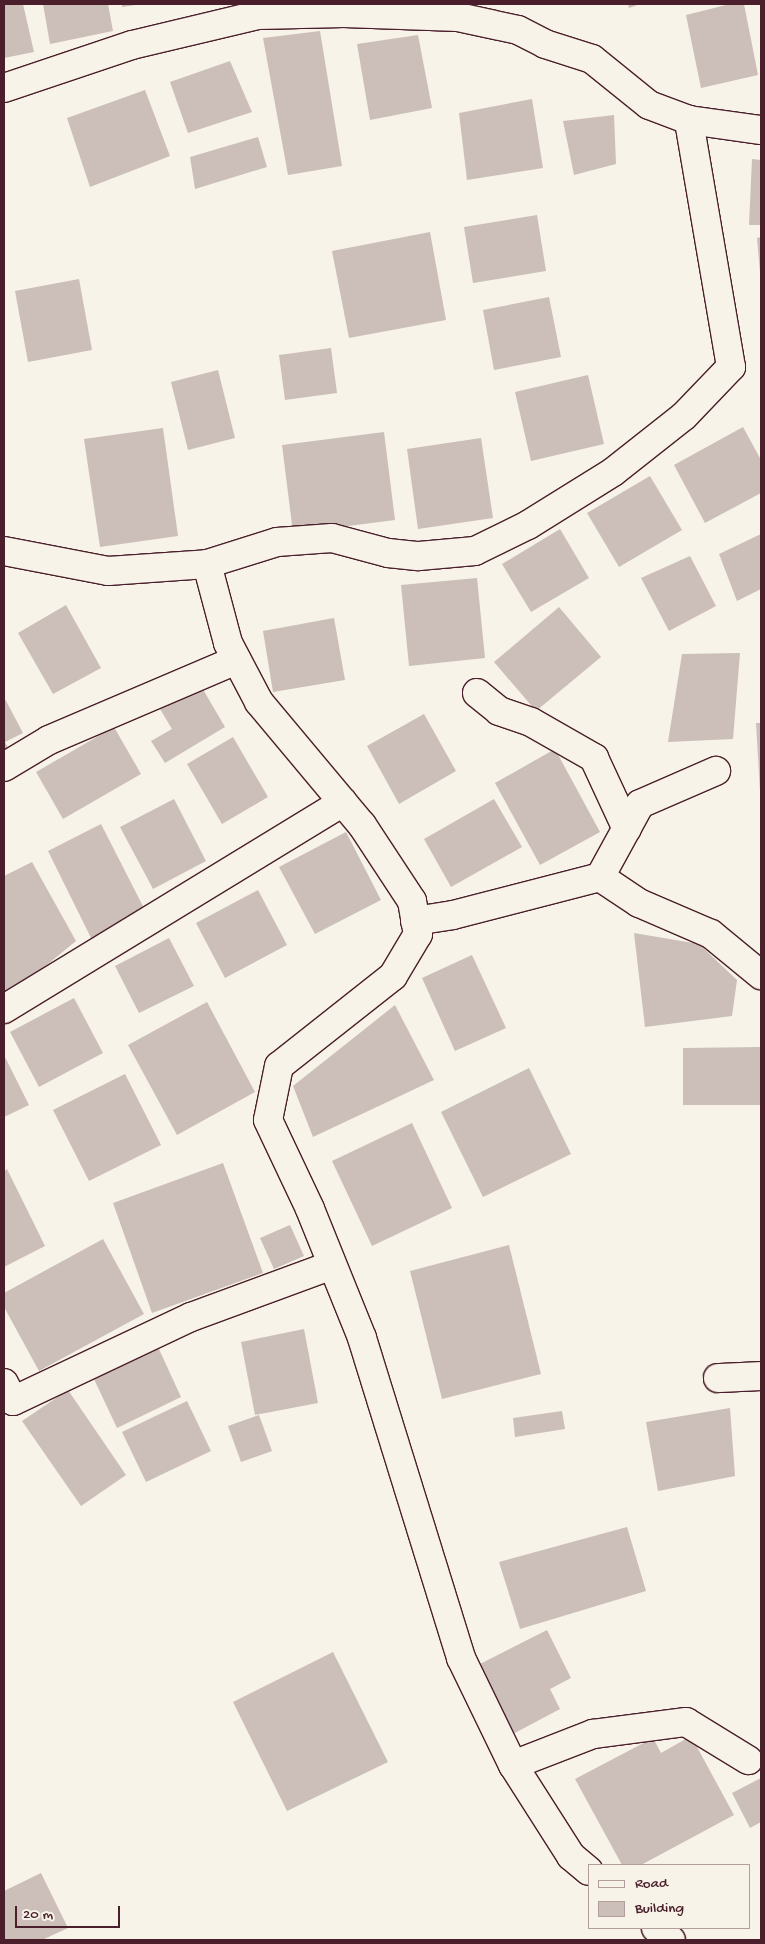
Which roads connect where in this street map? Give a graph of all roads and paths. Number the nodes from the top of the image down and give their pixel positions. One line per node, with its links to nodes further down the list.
1 (283, 9): 2 (street); 3 (street)
2 (4, 88)
3 (690, 120): 4 (street); 6 (street)
4 (761, 130)
5 (4, 551): 6 (street)
6 (207, 564): 7 (street)
7 (237, 660): 9 (street); 11 (street)
8 (476, 693): 12 (street)
9 (4, 766)
10 (716, 770): 12 (street)
11 (342, 802): 14 (street); 16 (street)
12 (626, 830): 13 (street)
13 (600, 877): 14 (street); 15 (street)
14 (416, 921): 17 (street)
15 (761, 975)
16 (4, 1010)
17 (332, 1265): 20 (street); 22 (street)
18 (761, 1376): 19 (street)
19 (718, 1378)
20 (4, 1383)
21 (748, 1760): 22 (street)
22 (513, 1765): 23 (street)
23 (588, 1871)
24 (657, 1929): 25 (street)
25 (671, 1940)

